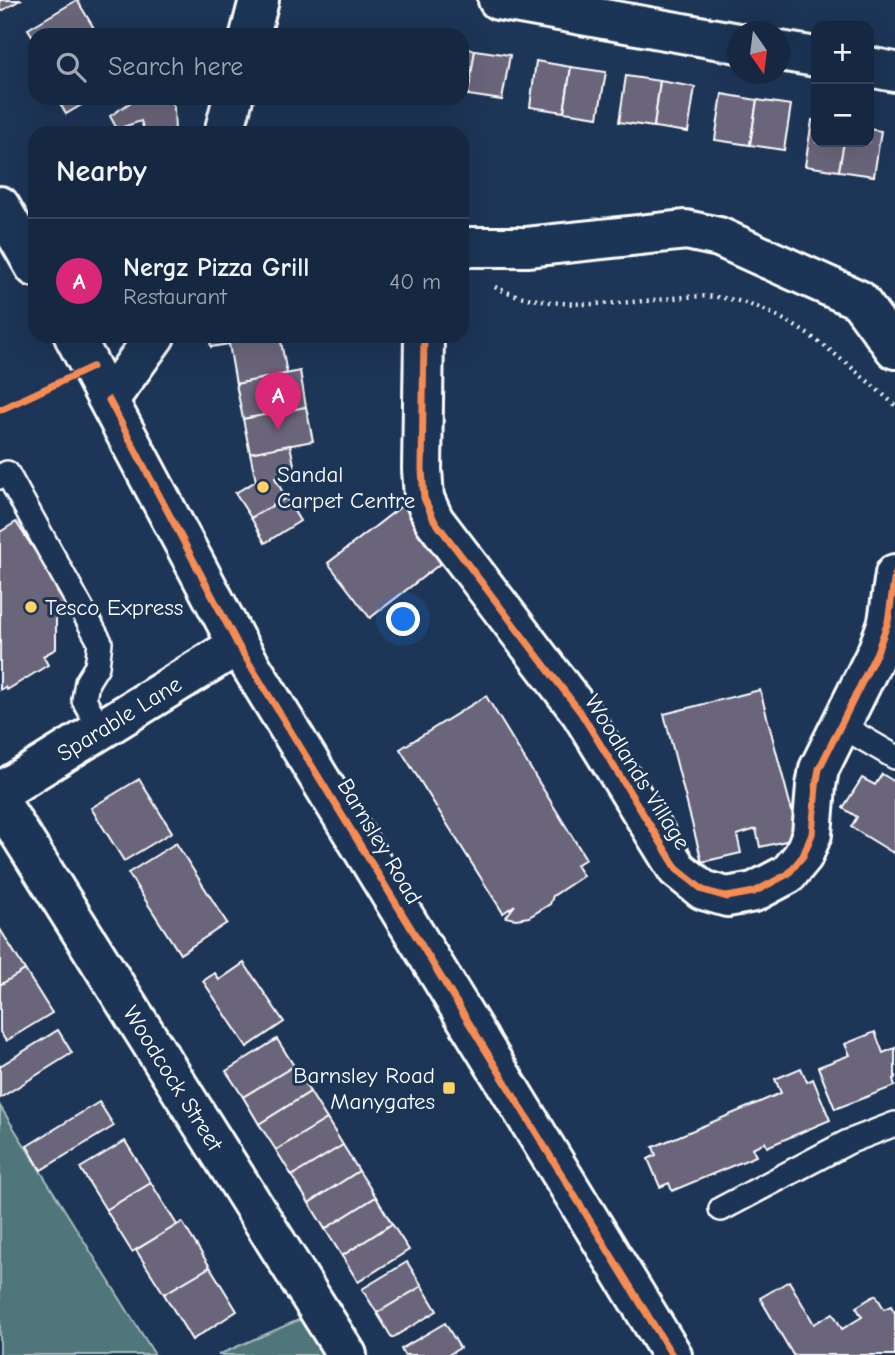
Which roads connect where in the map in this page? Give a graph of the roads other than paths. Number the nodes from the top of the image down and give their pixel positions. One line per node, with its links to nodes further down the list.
1 (259, 0): 4 (street)
2 (498, 0): 3 (street)
3 (556, 5): 5 (street)
4 (252, 28)
5 (727, 41)
6 (790, 53): 7 (street)
7 (811, 56)
8 (874, 68): 9 (street)
9 (895, 72)
10 (231, 105): 11 (street)
11 (226, 126)
12 (0, 206): 14 (street)
13 (469, 247): 18 (street)
14 (28, 256)
15 (78, 343): 19 (street, Barnsley Road)
16 (150, 343): 19 (street)
17 (424, 343): 23 (street, Woodlands Village)
18 (895, 349)
19 (109, 400): 22 (street, Barnsley Road)
20 (0, 477): 24 (lane)
21 (895, 574): 23 (street, Woodlands Village)
22 (238, 645): 24 (street, Sparable Lane); 31 (street, Barnsley Road)
23 (840, 725): 25 (lane)
24 (101, 730): 26 (street, Sparable Lane)
25 (895, 757)
26 (0, 792)
27 (0, 802): 30 (street, Woodcock Street)
28 (895, 1124): 29 (lane)
29 (721, 1209)
30 (347, 1355)
31 (672, 1355)

